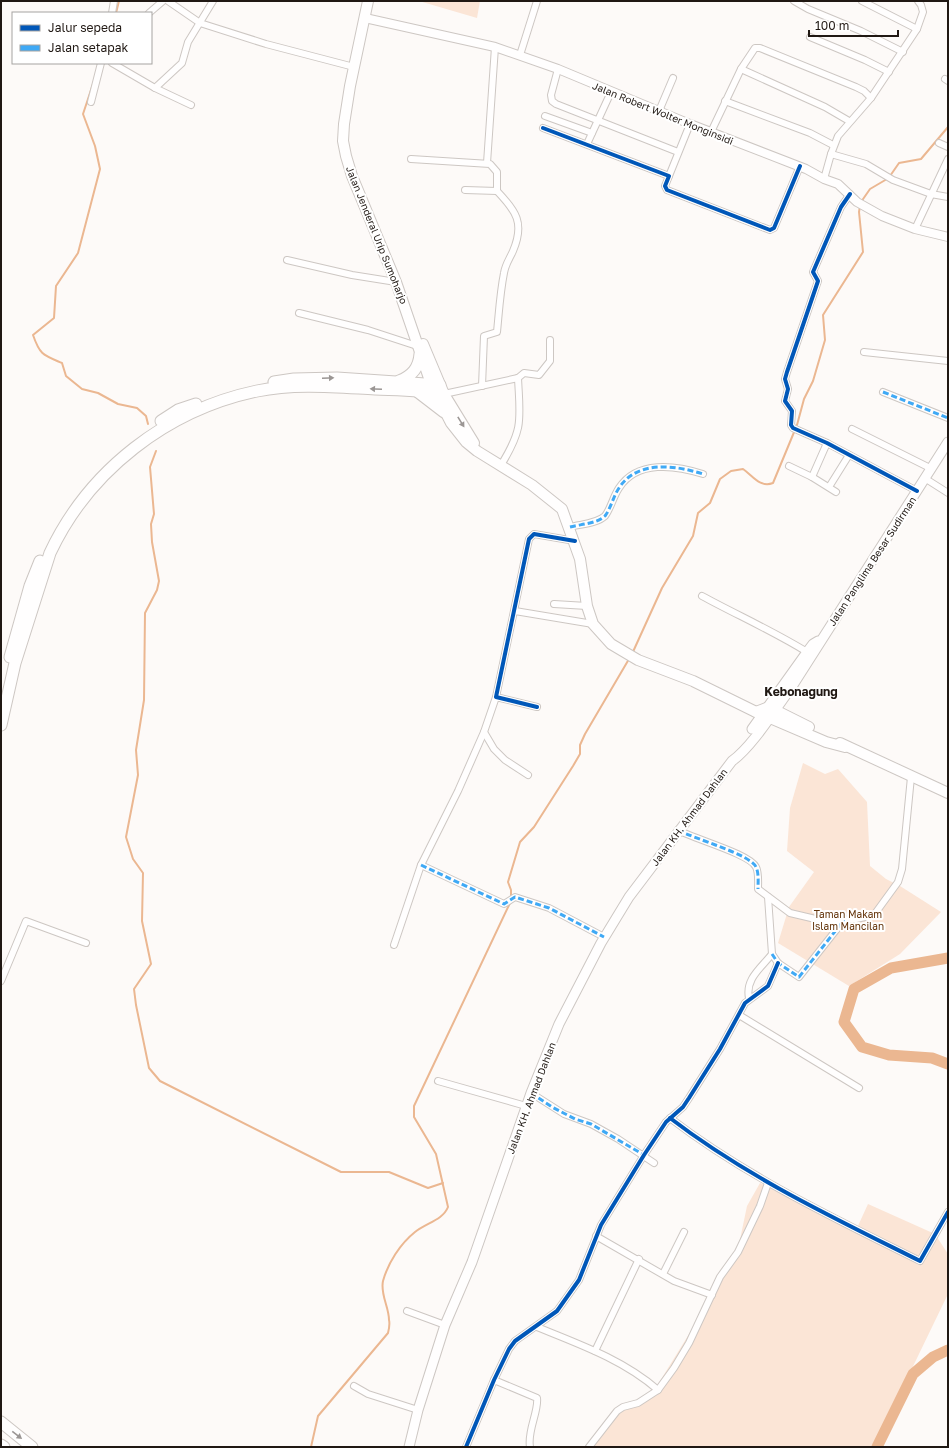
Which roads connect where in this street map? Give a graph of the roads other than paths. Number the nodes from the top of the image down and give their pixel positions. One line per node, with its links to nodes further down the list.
1 (114, 1): 10 (street)
2 (163, 1): 11 (street)
3 (168, 1): 13 (street)
4 (213, 1): 13 (street)
5 (368, 1): 12 (highway, Jalan Jenderal Urip Sumoharjo)
6 (537, 1): 18 (street)
7 (794, 1): 17 (street)
8 (862, 1): 14 (street)
9 (919, 1): 14 (street)
10 (112, 12)
11 (150, 12)
12 (365, 18): 16 (main road, Jalan Robert Wolter Monginsidi); 21 (highway, Jalan Jenderal Urip Sumoharjo)
13 (200, 23): 21 (street); 26 (street)
14 (917, 29): 17 (street)
15 (810, 37): 24 (street)
16 (495, 47): 18 (main road, Jalan Robert Wolter Monginsidi); 48 (street)
17 (903, 52): 24 (street)
18 (520, 56): 22 (main road, Jalan Robert Wolter Monginsidi)
19 (101, 64): 30 (street)
20 (114, 64): 26 (street)
21 (354, 67): 60 (highway, Jalan Jenderal Urip Sumoharjo)
22 (558, 69): 27 (main road, Jalan Robert Wolter Monginsidi); 34 (street)
23 (741, 69): 28 (street); 29 (street); 35 (street)
24 (888, 72): 28 (street)
25 (673, 78): 32 (street)
26 (155, 88): 31 (street)
27 (611, 92): 32 (main road, Jalan Robert Wolter Monginsidi); 34 (street)
28 (871, 98): 35 (street)
29 (725, 101): 38 (street); 42 (street)
30 (91, 102)
31 (191, 104)
32 (659, 111): 36 (main road, Jalan Robert Wolter Monginsidi)
33 (545, 116): 39 (street)
34 (597, 120): 39 (street); 44 (street)
35 (849, 121): 42 (street)
36 (690, 124): 38 (main road, Jalan Robert Wolter Monginsidi); 44 (street)
37 (543, 128): 41 (street)
38 (711, 132): 49 (main road, Jalan Robert Wolter Monginsidi)
39 (592, 133): 41 (street)
40 (939, 143): 43 (street)
41 (587, 144): 50 (street)
42 (833, 145): 45 (street)
43 (948, 147)
44 (678, 152): 50 (street)
45 (831, 154): 51 (street); 55 (street)
46 (411, 159): 48 (street)
47 (948, 159): 55 (street)
48 (487, 163): 53 (street)
49 (800, 166): 50 (street); 51 (main road, Jalan Robert Wolter Monginsidi)
50 (669, 176)
51 (824, 180): 54 (main road, Jalan Robert Wolter Monginsidi)
52 (465, 190): 53 (street)
53 (497, 191): 69 (street)
54 (850, 194): 57 (main road, Jalan Robert Wolter Monginsidi); 77 (street)
55 (931, 194): 56 (street); 57 (street)
56 (948, 197)
57 (915, 228): 58 (main road, Jalan Robert Wolter Monginsidi)
58 (948, 237)
59 (287, 260): 60 (street)
60 (396, 282): 62 (highway, Jalan Jenderal Urip Sumoharjo)
61 (299, 313): 64 (street)
62 (413, 326): 64 (highway, Jalan Jenderal Urip Sumoharjo); 70 (highway, Jalan Jenderal Urip Sumoharjo)
63 (550, 340): 67 (street)
64 (419, 350): 68 (highway); 70 (highway, Jalan Jenderal Urip Sumoharjo)
65 (864, 352): 66 (street)
66 (948, 361)
67 (518, 378): 69 (street); 80 (street)
68 (398, 381): 70 (highway); 99 (highway, one-way to 68)
69 (482, 386): 70 (street)
70 (437, 389): 71 (highway); 73 (highway, Jalan Jenderal Urip Sumoharjo); 78 (highway, Jalan Jenderal Urip Sumoharjo, one-way to 78)
71 (415, 391): 73 (highway); 103 (highway, one-way to 103)
72 (883, 392): 74 (street)
73 (444, 412): 78 (highway, Jalan Jenderal Urip Sumoharjo)
74 (948, 418)
75 (852, 429): 82 (street)
76 (948, 442): 82 (main road, Jalan Panglima Besar Sudirman)
77 (827, 443): 79 (street); 84 (street)
78 (477, 451): 80 (highway, Jalan Jenderal Urip Sumoharjo)
79 (849, 455): 86 (street); 87 (street)
80 (501, 465): 90 (highway, Jalan Jenderal Urip Sumoharjo)
81 (789, 466): 84 (street)
82 (932, 469): 85 (main road, Jalan Panglima Besar Sudirman)
83 (703, 474): 90 (street)
84 (812, 477): 86 (street)
85 (926, 479): 87 (main road, Jalan Panglima Besar Sudirman); 89 (street)
86 (829, 487): 88 (street)
87 (917, 491): 97 (main road, Jalan Panglima Besar Sudirman)
88 (836, 492)
89 (948, 494)
90 (570, 527): 91 (highway, Jalan Jenderal Urip Sumoharjo)
91 (574, 541): 94 (highway, Jalan Jenderal Urip Sumoharjo); 95 (street)
92 (702, 596): 98 (street)
93 (554, 604): 94 (street)
94 (587, 606): 96 (highway, Jalan Jenderal Urip Sumoharjo)
95 (515, 611): 96 (street); 100 (street)
96 (593, 624): 102 (highway, Jalan Jenderal Urip Sumoharjo)
97 (821, 639): 98 (main road, Jalan Panglima Besar Sudirman); 102 (main road, Jalan Panglima Besar Sudirman)
98 (807, 652): 102 (main road, Jalan Panglima Besar Sudirman)
99 (1, 693)
100 (496, 697): 101 (street); 104 (street)
101 (537, 707)
102 (766, 712): 106 (highway, Jalan Jenderal Urip Sumoharjo); 108 (main road, Jalan KH. Ahmad Dahlan)
103 (1, 725)
104 (484, 732): 105 (street); 109 (street)
105 (528, 775)
106 (912, 777): 107 (highway, Jalan Jenderal Urip Sumoharjo); 111 (street)
107 (948, 793)
108 (678, 830): 110 (street); 112 (main road, Jalan KH. Ahmad Dahlan)
109 (421, 865): 112 (street); 114 (street)
110 (768, 897): 111 (street); 115 (street)
111 (844, 920): 116 (street)
112 (604, 938): 122 (main road, Jalan KH. Ahmad Dahlan)
113 (86, 943): 117 (street)
114 (394, 946)
115 (772, 954): 116 (street); 118 (street)
116 (778, 963): 118 (street)
117 (1, 981)
118 (749, 998): 119 (street)
119 (739, 1015): 121 (street); 124 (street)
120 (438, 1081): 123 (street)
121 (859, 1088)
122 (531, 1093): 123 (main road, Jalan KH. Ahmad Dahlan); 125 (street)
123 (526, 1106): 135 (main road, Jalan KH. Ahmad Dahlan)
124 (670, 1118): 125 (street); 127 (street)
125 (644, 1155): 126 (street); 130 (street)
126 (654, 1163)
127 (768, 1183): 128 (street); 133 (street)
128 (948, 1212)
129 (684, 1232): 132 (street)
130 (596, 1236): 131 (street); 136 (street)
131 (639, 1259): 132 (street); 137 (street)
132 (663, 1274): 133 (street)
133 (712, 1295): 140 (street)
134 (407, 1311): 135 (street)
135 (445, 1324): 141 (main road, Jalan KH. Ahmad Dahlan)
136 (537, 1327): 137 (street); 138 (street)
137 (595, 1351): 140 (street)
138 (494, 1380): 147 (street); 148 (street)
139 (354, 1386): 141 (street)
140 (658, 1390): 149 (street)
141 (418, 1410): 146 (main road, Jalan KH. Ahmad Dahlan)
142 (1, 1422): 145 (highway, one-way to 145)
143 (1, 1445): 144 (highway)
144 (4, 1447)
145 (32, 1447)
146 (409, 1447)
147 (466, 1447)
148 (530, 1447)
149 (589, 1447)

